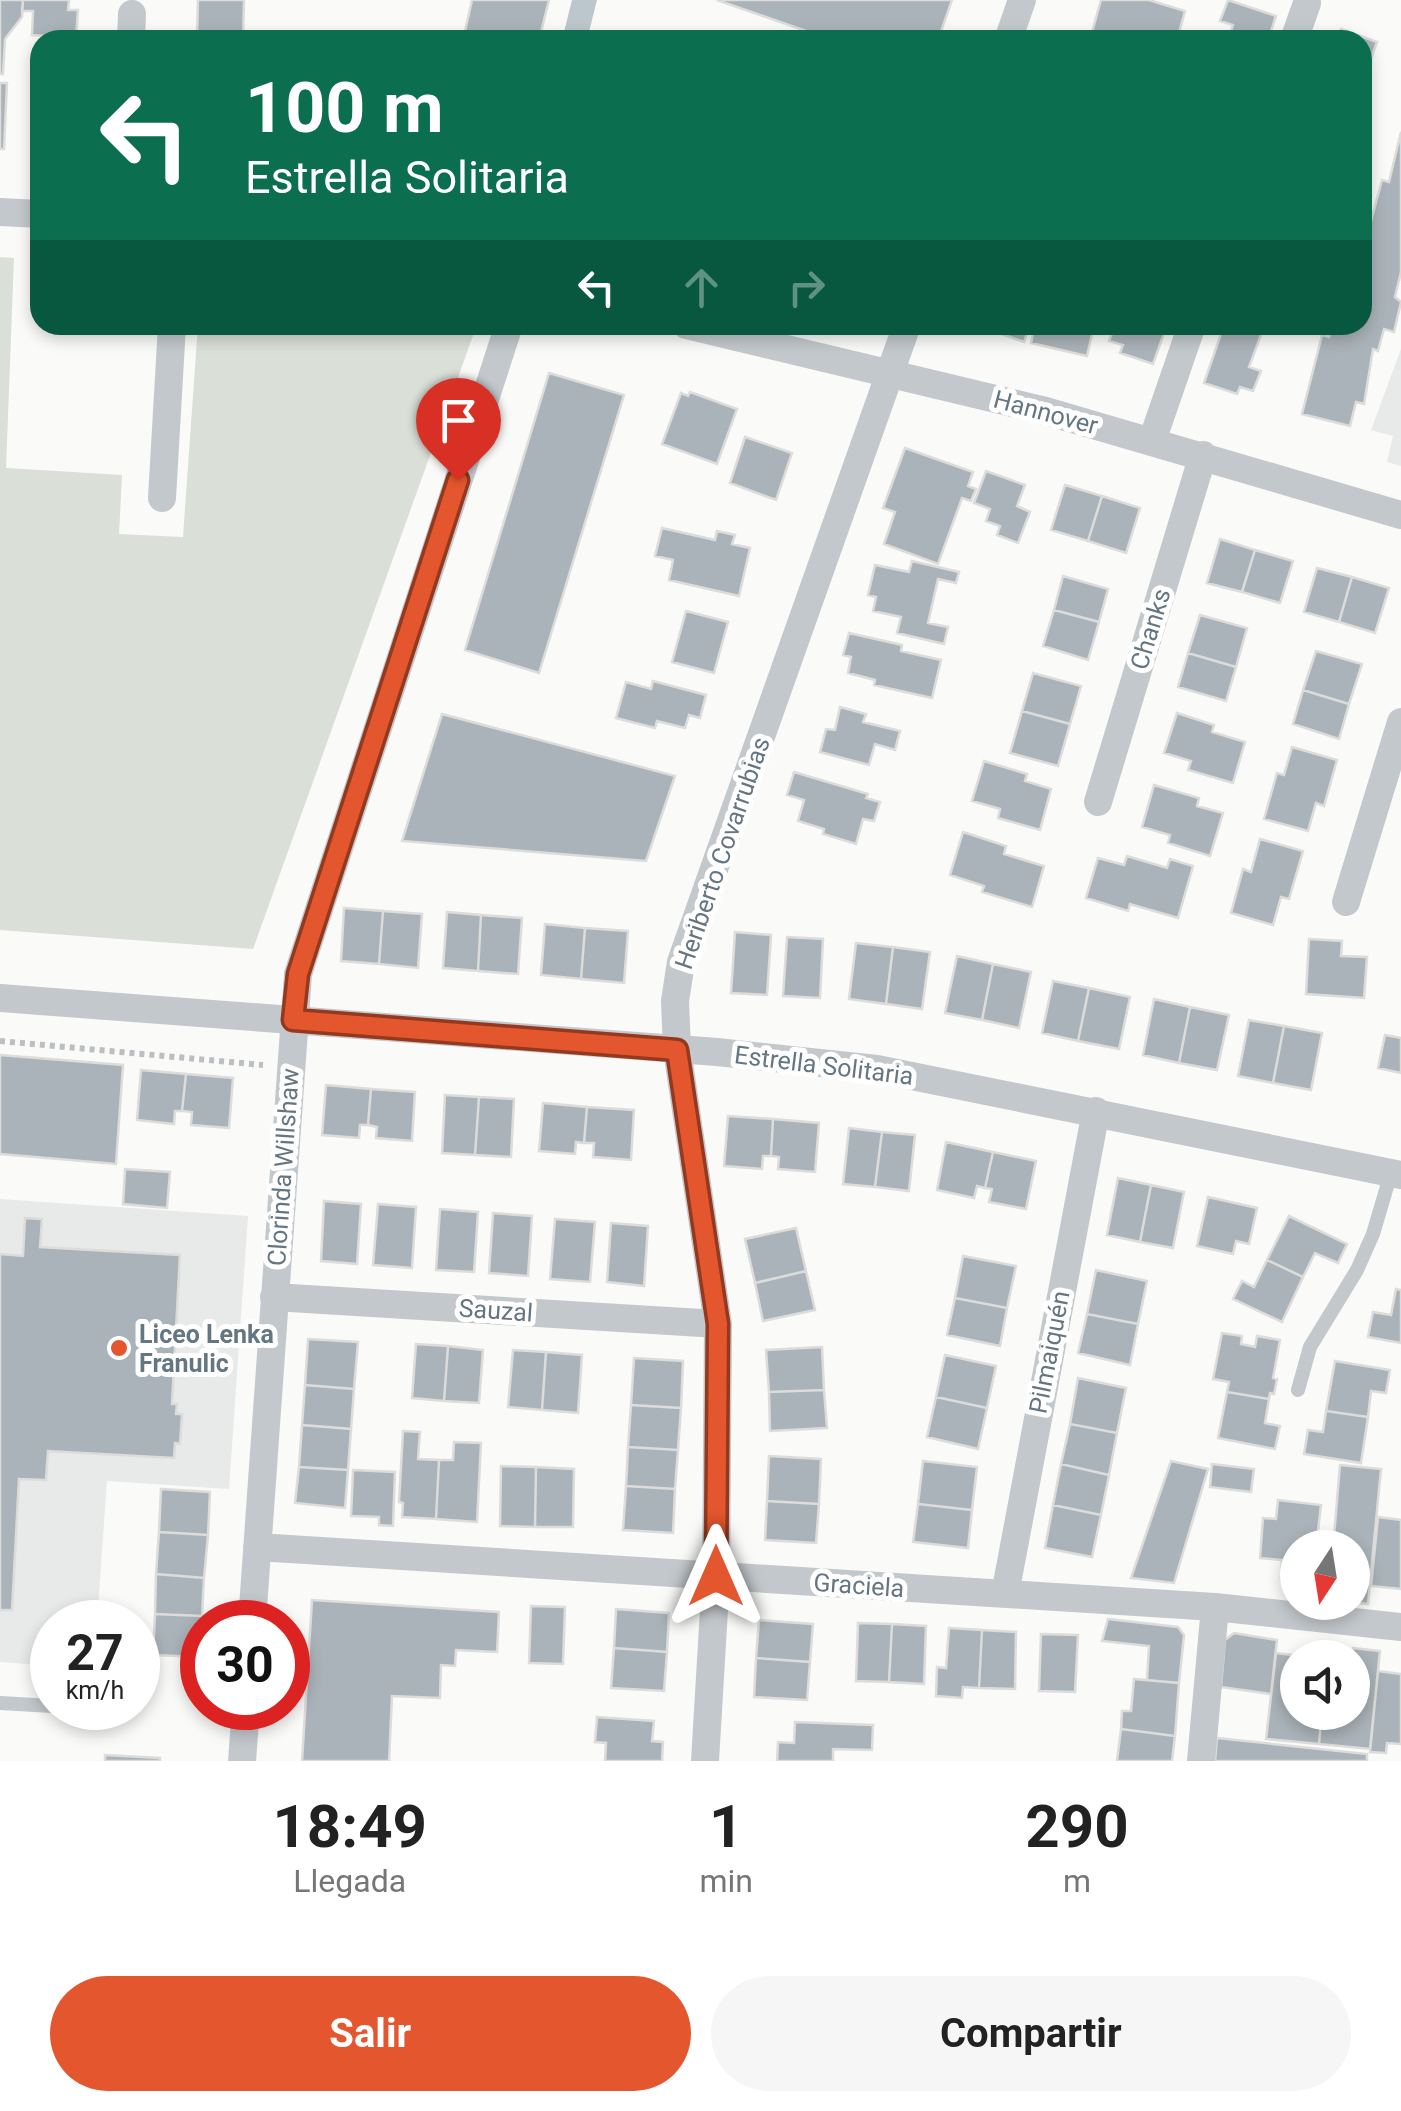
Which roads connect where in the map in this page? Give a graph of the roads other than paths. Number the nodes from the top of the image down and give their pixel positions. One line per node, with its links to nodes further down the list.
1 (1022, 0): 3 (street)
2 (1307, 4): 4 (street)
3 (1012, 30)
4 (1298, 30)
5 (0, 212): 6 (street)
6 (30, 214)
7 (171, 335): 15 (street)
8 (506, 335): 21 (street, Clorinda Willshaw)
9 (727, 335): 12 (street, Hannover)
10 (903, 335): 12 (street, Heriberto Covarrubias)
11 (1189, 335): 13 (street)
12 (889, 374): 13 (street, Hannover); 22 (street, Heriberto Covarrubias)
13 (1152, 441): 14 (street, Hannover)
14 (1203, 455): 16 (street, Hannover); 18 (street, Chanks)
15 (162, 498)
16 (1401, 516)
17 (1401, 722): 19 (street)
18 (1098, 802)
19 (1346, 902)
20 (0, 998): 21 (street, Estrella Solitaria)
21 (293, 1020): 22 (street, Estrella Solitaria); 25 (street, Clorinda Willshaw)
22 (677, 1050): 23 (street, Estrella Solitaria); 26 (street, Heriberto Covarrubias)
23 (1096, 1111): 24 (street, Estrella Solitaria); 30 (street, Pilmaiquén)
24 (1396, 1174): 27 (lane)
25 (274, 1296): 26 (street, Sauzal); 28 (street, Clorinda Willshaw)
26 (718, 1324): 29 (street, Heriberto Covarrubias)
27 (1298, 1390)
28 (257, 1547): 29 (street, Graciela); 31 (street, Clorinda Willshaw)
29 (716, 1576): 30 (street, Graciela); 38 (street, Heriberto Covarrubias)
30 (1006, 1594): 32 (street, Graciela)
31 (253, 1600)
32 (1214, 1607): 33 (street, Graciela); 39 (street)
33 (1401, 1627)
34 (0, 1703): 35 (lane)
35 (30, 1705)
36 (244, 1730): 37 (street)
37 (242, 1761)
38 (705, 1761)
39 (1201, 1761)

